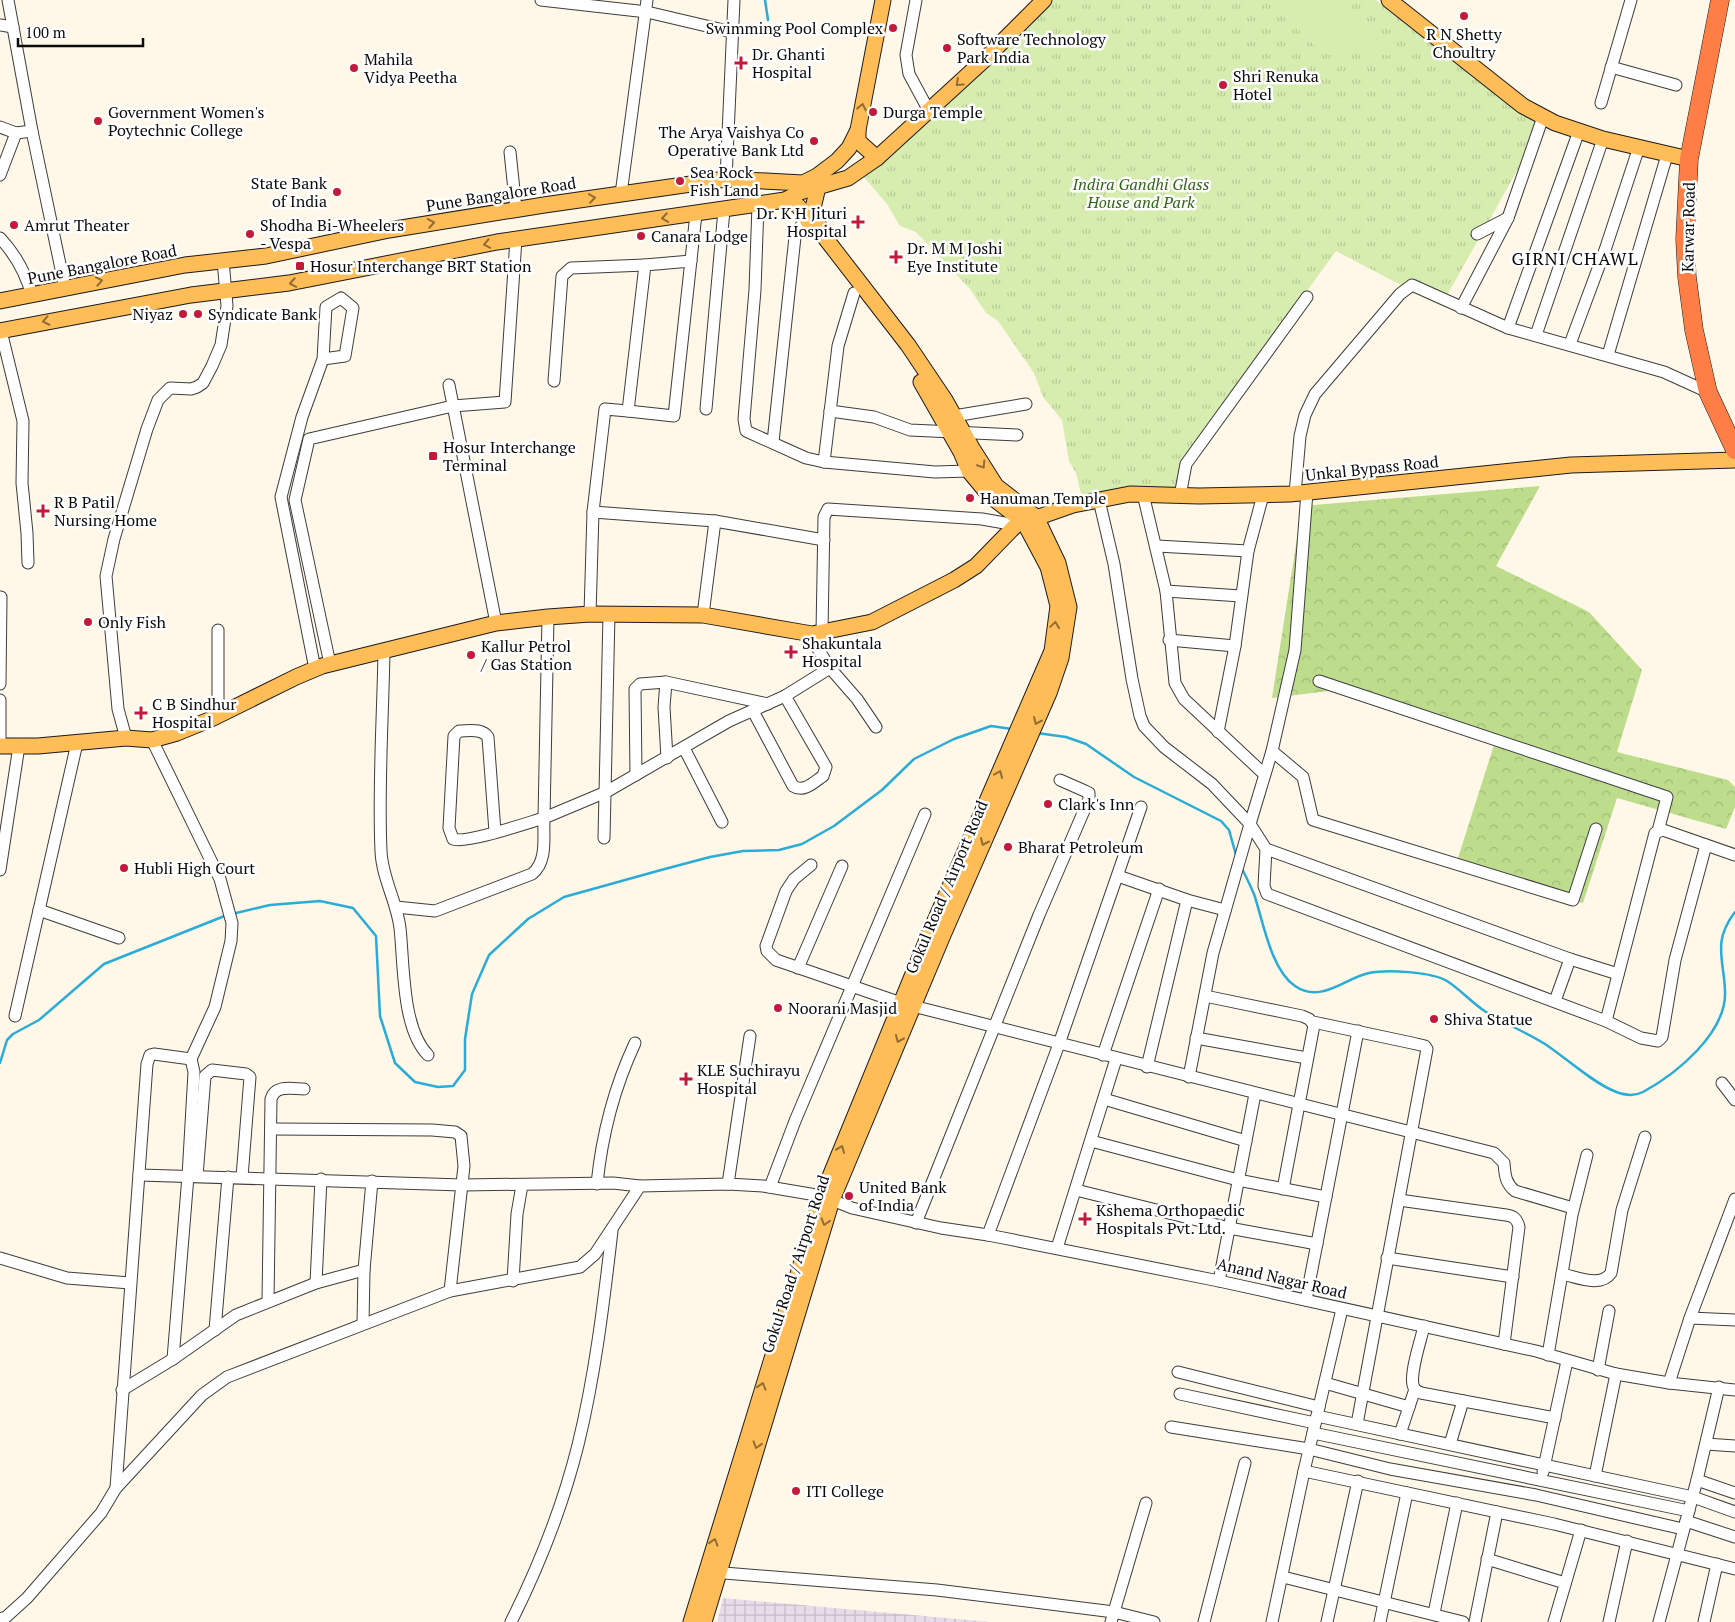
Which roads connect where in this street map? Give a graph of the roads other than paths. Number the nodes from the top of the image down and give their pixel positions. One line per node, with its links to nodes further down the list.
1 (8, 0): 13 (street)
2 (548, 0): 11 (street)
3 (647, 0): 11 (street)
4 (734, 0): 14 (street)
5 (883, 0): 21 (main road, Pune Bangalore Road, one-way to 5)
6 (916, 0): 18 (street)
7 (1044, 0): 18 (main road, Pune Bangalore Road, one-way to 18)
8 (1388, 0): 19 (main road)
9 (1630, 0): 15 (street)
10 (1720, 0): 30 (highway, Karwar Road)
11 (647, 12): 14 (street); 34 (street)
12 (0, 25): 13 (street)
13 (13, 28): 22 (street)
14 (732, 32): 32 (street)
15 (1611, 66): 16 (street); 17 (street)
16 (1676, 85)
17 (1601, 103)
18 (928, 111): 29 (main road, Pune Bangalore Road)
19 (1543, 117): 23 (main road); 40 (street)
20 (0, 127): 24 (street)
21 (858, 130): 29 (main road); 33 (main road, Pune Bangalore Road)
22 (32, 131): 24 (street); 48 (street)
23 (1579, 131): 25 (main road); 55 (street)
24 (16, 133): 31 (street)
25 (1603, 139): 26 (main road); 57 (street)
26 (1639, 147): 28 (main road); 58 (street)
27 (510, 152): 37 (street)
28 (1668, 156): 30 (main road); 59 (street)
29 (877, 158): 33 (main road, Pune Bangalore Road)
30 (1689, 159): 63 (highway, Karwar Road)
31 (0, 175)
32 (726, 179): 33 (main road, Pune Bangalore Road); 34 (main road, Pune Bangalore Road)
33 (807, 187): 35 (main road, Pune Bangalore Road); 41 (main road)
34 (621, 194): 37 (main road, Pune Bangalore Road, one-way to 34)
35 (785, 200): 36 (main road, Pune Bangalore Road); 41 (main road, Gokul Road / Airport Road)
36 (758, 205): 38 (main road, Pune Bangalore Road); 71 (street)
37 (516, 209): 45 (main road, Pune Bangalore Road, one-way to 37)
38 (724, 210): 39 (main road, Pune Bangalore Road); 66 (street)
39 (696, 214): 44 (main road, Pune Bangalore Road, one-way to 44); 46 (street)
40 (1508, 218): 42 (street); 54 (street)
41 (811, 222): 50 (main road, Gokul Road / Airport Road); 69 (main road, Gokul Road / Airport Road); 71 (street)
42 (1477, 234)
43 (0, 238): 51 (street)
44 (516, 239): 49 (main road, Pune Bangalore Road, one-way to 49); 65 (street)
45 (223, 260): 48 (main road, Pune Bangalore Road, one-way to 45); 49 (street)
46 (690, 260): 47 (street); 67 (street)
47 (645, 265): 61 (street); 67 (street)
48 (65, 288): 51 (main road, Pune Bangalore Road)
49 (227, 290): 56 (main road, Pune Bangalore Road, one-way to 56); 114 (street)
50 (854, 293): 68 (street); 69 (main road, Gokul Road / Airport Road)
51 (32, 296): 53 (main road, Pune Bangalore Road)
52 (1307, 297): 79 (street)
53 (0, 301)
54 (1461, 308): 55 (street); 76 (street)
55 (1508, 328): 57 (street)
56 (0, 331): 87 (street)
57 (1536, 335): 58 (street)
58 (1570, 344): 59 (street)
59 (1608, 356): 63 (street)
60 (323, 359): 60 (street); 103 (street)
61 (554, 380)
62 (449, 385): 65 (street)
63 (1708, 392): 72 (highway, Karwar Road)
64 (1026, 404): 69 (street)
65 (453, 406): 95 (street); 101 (street)
66 (706, 409)
67 (628, 411): 81 (street)
68 (830, 411): 69 (street); 74 (street)
69 (955, 426): 70 (street); 75 (main road, Gokul Road / Airport Road); 83 (main road, Gokul Road / Airport Road, one-way to 83)
70 (1017, 435)
71 (773, 442): 74 (street)
72 (1735, 450)
73 (1735, 460): 76 (main road, Unkal Bypass Road)
74 (824, 462): 75 (street)
75 (970, 471): 83 (main road, Gokul Road / Airport Road)
76 (1301, 493): 78 (main road, Unkal Bypass Road); 120 (street)
77 (1143, 494): 79 (main road, Unkal Bypass Road); 80 (main road, Unkal Bypass Road); 85 (street)
78 (1263, 495): 79 (main road, Unkal Bypass Road); 86 (street)
79 (1180, 496)
80 (1099, 500): 83 (main road, Unkal Bypass Road); 130 (street)
81 (593, 512): 82 (street); 91 (street)
82 (716, 520): 84 (street); 93 (street)
83 (1025, 521): 84 (street); 97 (main road); 154 (main road, Gokul Road / Airport Road)
84 (824, 540): 97 (street)
85 (1156, 546): 86 (street); 88 (street)
86 (1248, 550): 89 (street)
87 (28, 563)
88 (1166, 591): 89 (street); 98 (street)
89 (1241, 596): 99 (street)
90 (1, 597): 106 (street)
91 (590, 614): 92 (main road); 94 (main road)
92 (609, 614): 93 (main road); 125 (street)
93 (703, 616): 97 (main road)
94 (548, 617): 95 (main road); 128 (street)
95 (496, 623): 100 (main road)
96 (218, 630): 111 (street)
97 (817, 633): 102 (street)
98 (1169, 640): 99 (street); 113 (street)
99 (1235, 646): 113 (street)
100 (384, 650): 101 (main road); 144 (street)
101 (330, 664): 103 (main road)
102 (830, 668): 107 (street); 112 (street)
103 (315, 669): 111 (main road)
104 (1319, 681): 132 (street)
105 (666, 682): 109 (street); 121 (street); 123 (street)
106 (0, 684)
107 (785, 696): 109 (street); 110 (street)
108 (0, 700): 117 (street)
109 (768, 704): 110 (street)
110 (753, 711): 119 (street)
111 (218, 715): 115 (main road)
112 (876, 727)
113 (1218, 732): 122 (street)
114 (126, 738): 115 (main road); 116 (main road)
115 (152, 740): 167 (street)
116 (77, 743): 118 (main road); 145 (street)
117 (0, 746): 118 (main road)
118 (19, 746): 140 (street)
119 (684, 748): 121 (street); 129 (street)
120 (1272, 751): 122 (street); 131 (street)
121 (667, 758): 123 (street)
122 (1264, 774): 130 (street)
123 (636, 775): 125 (street)
124 (1060, 780): 158 (street)
125 (606, 792): 128 (street); 134 (street)
126 (1141, 807): 141 (street)
127 (925, 814): 151 (street)
128 (544, 818): 133 (street); 144 (street)
129 (722, 822)
130 (1250, 824): 136 (street); 146 (street)
131 (1596, 829)
132 (1658, 831): 135 (street); 150 (street)
133 (495, 832): 133 (street)
134 (604, 838)
135 (1706, 844): 137 (street); 156 (street)
136 (1266, 849): 148 (street); 153 (street)
137 (1735, 855)
138 (811, 865): 149 (street)
139 (842, 866): 149 (street)
140 (0, 870)
141 (1118, 876): 142 (street); 163 (street)
142 (1159, 889): 143 (street); 165 (street)
143 (1187, 900): 146 (street); 169 (street)
144 (396, 907): 164 (street)
145 (39, 910): 147 (street); 155 (street)
146 (1225, 910): 152 (street)
147 (119, 938)
148 (1570, 959): 150 (street); 153 (street)
149 (798, 968): 151 (street)
150 (1618, 974): 156 (street)
151 (851, 987): 154 (street); 197 (street)
152 (1205, 996): 157 (street); 161 (street)
153 (1554, 1001): 156 (street)
154 (907, 1005): 158 (street); 201 (main road, Gokul Road / Airport Road)
155 (15, 1016)
156 (1606, 1021)
157 (1313, 1022): 159 (street); 166 (street)
158 (994, 1027): 163 (street); 205 (street)
159 (1358, 1031): 177 (street); 179 (street)
160 (750, 1036): 193 (street)
161 (1196, 1038): 166 (street); 170 (street)
162 (635, 1043): 192 (street)
163 (1060, 1044): 165 (street); 208 (street)
164 (428, 1055)
165 (1103, 1056): 168 (street)
166 (1307, 1058): 176 (street)
167 (191, 1059): 184 (street); 185 (street)
168 (1116, 1059): 169 (street); 174 (street)
169 (1147, 1067): 170 (street)
170 (1189, 1077): 173 (street)
171 (1722, 1083): 175 (street)
172 (304, 1089): 178 (street)
173 (1255, 1094): 176 (street); 182 (street)
174 (1104, 1099): 181 (street); 182 (street)
175 (1735, 1100)
176 (1298, 1105): 177 (street); 198 (street)
177 (1342, 1117): 179 (street); 200 (street)
178 (272, 1129): 188 (street); 194 (street)
179 (1410, 1134): 203 (street); 204 (street)
180 (1645, 1137): 214 (street)
181 (1091, 1141): 190 (street); 199 (street)
182 (1246, 1141): 190 (street)
183 (1587, 1155): 204 (street)
184 (139, 1175): 185 (street, Anand Nagar Road); 218 (street)
185 (192, 1176): 186 (street, Anand Nagar Road); 187 (street); 233 (street)
186 (228, 1177): 187 (street, Anand Nagar Road); 230 (street)
187 (242, 1177): 188 (street, Anand Nagar Road)
188 (269, 1178): 189 (street, Anand Nagar Road); 222 (street)
189 (321, 1179): 191 (street, Anand Nagar Road); 219 (street)
190 (1238, 1180): 198 (street); 207 (street)
191 (372, 1181): 194 (street, Anand Nagar Road); 213 (street)
192 (597, 1184): 195 (street, Anand Nagar Road); 196 (street, Anand Nagar Road)
193 (728, 1184): 196 (street, Anand Nagar Road); 197 (street, Anand Nagar Road)
194 (462, 1185): 195 (street, Anand Nagar Road); 220 (street)
195 (522, 1185): 216 (street)
196 (640, 1186): 206 (street)
197 (770, 1187): 201 (street, Anand Nagar Road)
198 (1283, 1189): 200 (street)
199 (1076, 1190): 207 (street); 210 (street)
200 (1326, 1197): 209 (street)
201 (827, 1198): 205 (street, Anand Nagar Road); 281 (main road, Gokul Road / Airport Road)
202 (1735, 1199): 226 (street)
203 (1399, 1200): 212 (street); 215 (street)
204 (1574, 1208): 214 (street)
205 (916, 1223): 208 (street, Anand Nagar Road)
206 (613, 1227): 216 (street); 289 (street)
207 (1229, 1228): 209 (street); 217 (street)
208 (988, 1235): 210 (street, Anand Nagar Road)
209 (1317, 1244): 221 (street)
210 (1058, 1248): 217 (street, Anand Nagar Road)
211 (0, 1258): 218 (street)
212 (1387, 1258): 215 (street); 225 (street)
213 (364, 1270): 219 (street); 228 (street)
214 (1562, 1274): 232 (street)
215 (1513, 1277): 231 (street)
216 (512, 1281): 220 (street)
217 (1219, 1281): 221 (street, Anand Nagar Road)
218 (130, 1283): 242 (street)
219 (316, 1283): 222 (street)
220 (450, 1291): 228 (street)
221 (1306, 1300): 223 (street, Anand Nagar Road)
222 (268, 1301): 230 (street)
223 (1342, 1309): 225 (street, Anand Nagar Road); 239 (street)
224 (1609, 1311): 235 (street)
225 (1376, 1315): 229 (street, Anand Nagar Road); 245 (street)
226 (1690, 1318): 227 (street); 238 (street)
227 (1735, 1320)
228 (363, 1324): 264 (street)
229 (1424, 1326): 231 (street, Anand Nagar Road); 241 (street)
230 (215, 1330): 233 (street)
231 (1504, 1344): 232 (street, Anand Nagar Road)
232 (1548, 1355): 234 (street, Anand Nagar Road)
233 (173, 1359): 242 (street)
234 (1567, 1361): 235 (street, Anand Nagar Road); 248 (street)
235 (1598, 1370): 237 (street, Anand Nagar Road)
236 (1178, 1372): 249 (street)
237 (1616, 1374): 238 (street, Anand Nagar Road); 260 (street)
238 (1669, 1383): 240 (street, Anand Nagar Road)
239 (1324, 1384): 245 (street); 249 (street)
240 (1719, 1387): 243 (street, Anand Nagar Road); 254 (street)
241 (1415, 1389): 246 (street); 247 (street)
242 (122, 1390): 264 (street)
243 (1735, 1390)
244 (1180, 1394): 249 (street)
245 (1362, 1394): 247 (street); 250 (street)
246 (1463, 1401): 248 (street); 253 (street)
247 (1409, 1407): 252 (street)
248 (1555, 1418): 258 (street)
249 (1316, 1420): 250 (street); 256 (street); 261 (street)
250 (1357, 1424): 252 (street)
251 (1171, 1427): 256 (street)
252 (1400, 1434): 253 (street)
253 (1450, 1444): 258 (street)
254 (1706, 1444): 255 (street); 262 (street)
255 (1735, 1446)
256 (1309, 1449): 259 (street); 267 (street)
257 (1246, 1463): 293 (street)
258 (1544, 1466): 260 (street); 261 (street)
259 (1304, 1471): 263 (street); 282 (street)
260 (1595, 1476): 268 (street)
261 (1541, 1479): 267 (street); 273 (street)
262 (1698, 1480): 266 (street); 268 (street)
263 (1358, 1481): 265 (street); 284 (street)
264 (116, 1488): 288 (street)
265 (1407, 1493): 270 (street); 285 (street)
266 (1735, 1493)
267 (1536, 1495): 273 (street)
268 (1693, 1497): 272 (street); 273 (street)
269 (1146, 1503): 287 (street)
270 (1457, 1503): 271 (street); 286 (street)
271 (1497, 1512): 274 (street); 278 (street)
272 (1735, 1512)
273 (1686, 1520): 275 (street); 277 (street)
274 (1580, 1530): 276 (street); 283 (street)
275 (1735, 1537)
276 (1627, 1541): 277 (street); 300 (street)
277 (1678, 1554): 279 (street); 301 (street)
278 (1487, 1559): 283 (street); 298 (street)
279 (1717, 1564): 280 (street); 302 (street)
280 (1735, 1569)
281 (711, 1572): 287 (street); 290 (main road, Gokul Road / Airport Road); 291 (main road, Gokul Road / Airport Road)
282 (1283, 1576): 284 (street); 294 (street)
283 (1565, 1583): 299 (street)
284 (1333, 1590): 285 (street); 295 (street)
285 (1383, 1602): 286 (street); 296 (street)
286 (1434, 1613): 297 (street)
287 (1113, 1617): 292 (street)
288 (4, 1619)
289 (511, 1622)
290 (691, 1622)
291 (704, 1622)
292 (1154, 1622)
293 (1204, 1622)
294 (1272, 1622)
295 (1327, 1622)
296 (1380, 1622)
297 (1463, 1622)
298 (1475, 1622)
299 (1554, 1622)
300 (1609, 1622)
301 (1659, 1622)
302 (1704, 1622)

